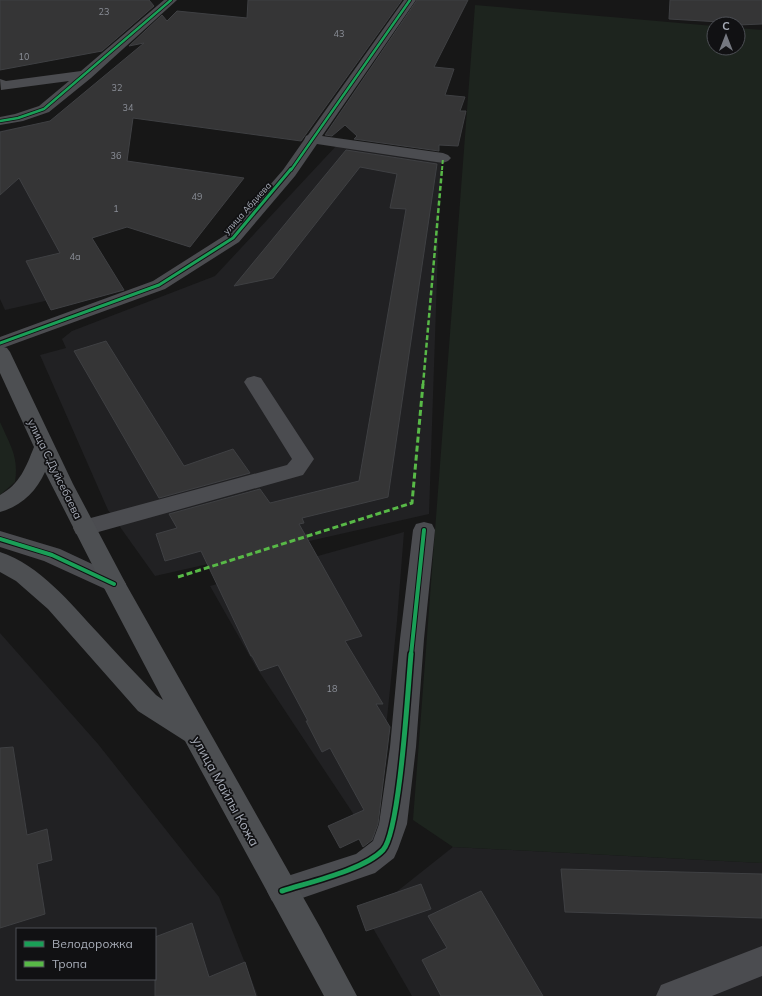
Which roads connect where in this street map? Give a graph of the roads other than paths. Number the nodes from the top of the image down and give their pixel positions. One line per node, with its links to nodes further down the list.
1 (171, 0): 3 (street)
2 (410, 0): 6 (street, улица Абдиева)
3 (86, 75): 4 (street); 5 (street)
4 (0, 83)
5 (0, 121)
6 (311, 139): 7 (street); 8 (street, улица Абдиева)
7 (443, 158)
8 (0, 342)
9 (0, 352): 11 (main road, улица С.Дуйсебаева)
10 (254, 382): 13 (street)
11 (44, 447): 12 (main road); 13 (main road, улица С.Дуйсебаева)
12 (0, 504)
13 (84, 528): 17 (main road, улица С.Дуйсебаева)
14 (424, 530): 19 (street)
15 (0, 539): 17 (street)
16 (0, 561): 18 (main road)
17 (114, 584): 18 (main road, улица Майлы Кожа)
18 (194, 734): 19 (main road, улица Майлы Кожа)
19 (282, 891): 21 (main road, улица Майлы Кожа)
20 (762, 961): 22 (street)
21 (341, 996)
22 (672, 996)

